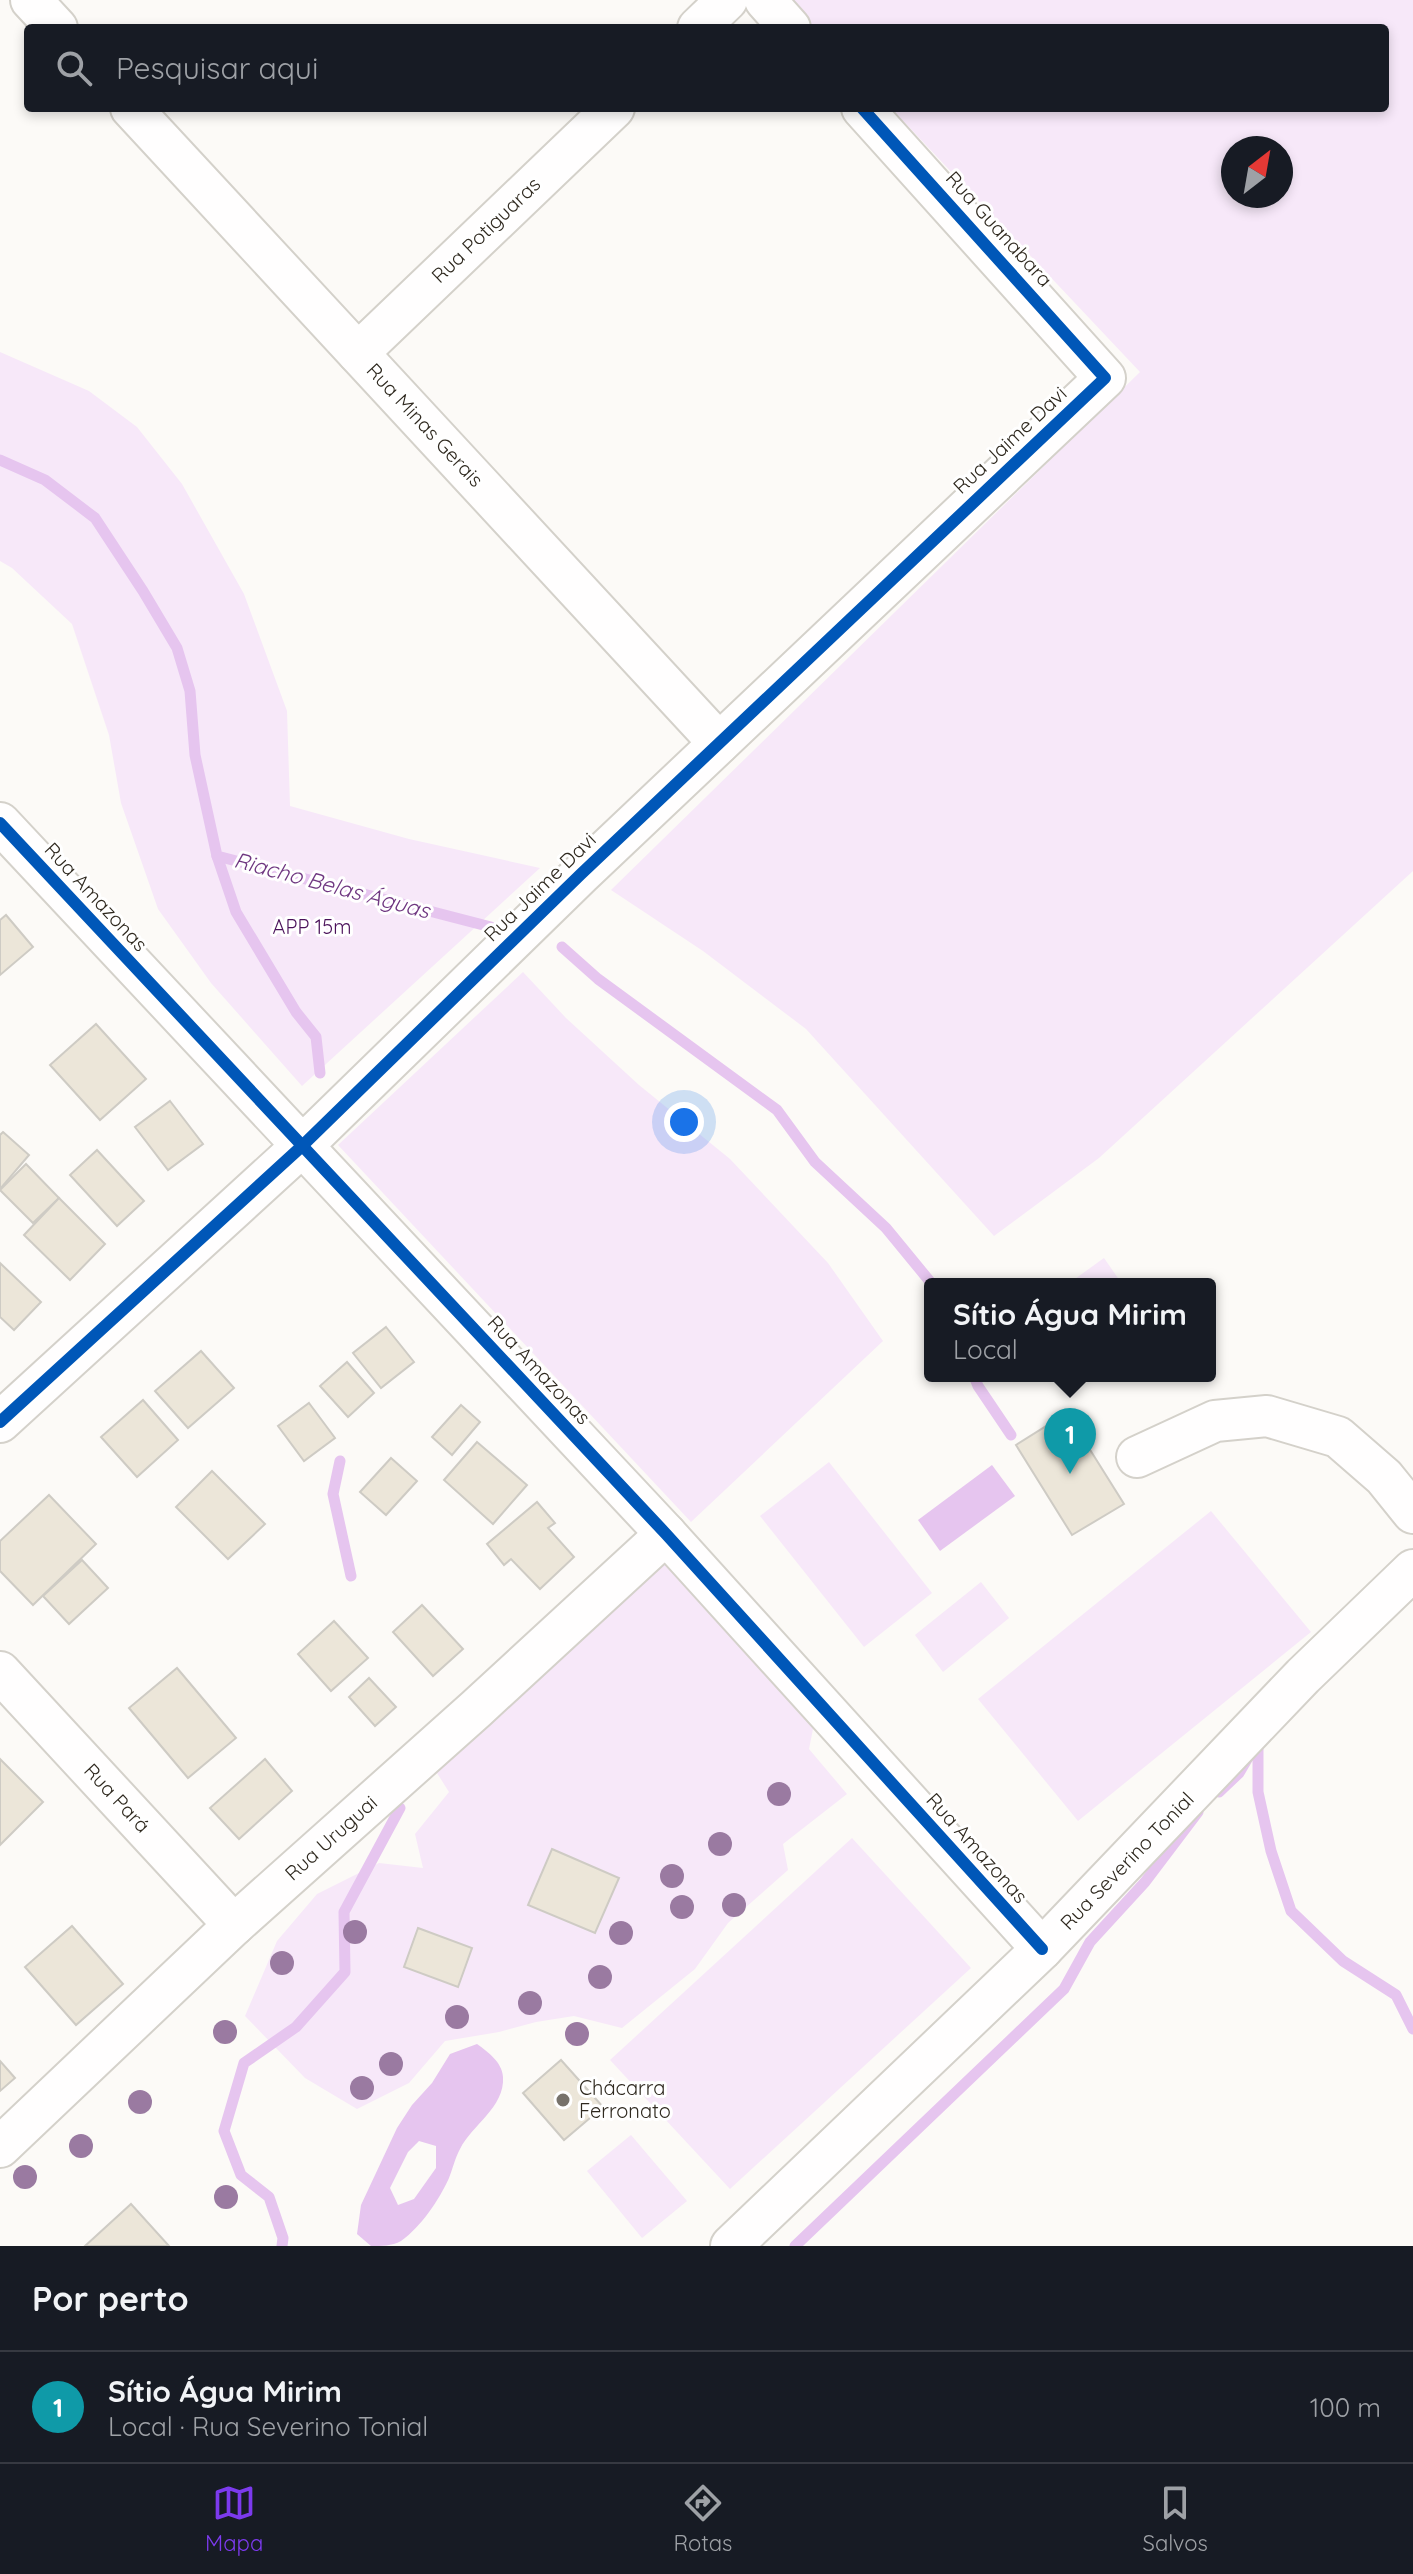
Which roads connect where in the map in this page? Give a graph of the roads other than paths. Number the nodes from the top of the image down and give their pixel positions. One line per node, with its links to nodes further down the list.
1 (31, 0): 4 (street)
2 (727, 0): 5 (street)
3 (765, 0): 6 (street)
4 (53, 24)
5 (702, 24)
6 (786, 24)
7 (135, 112): 10 (street, Rua Minas Gerais)
8 (610, 112): 10 (street, Rua Potiguaras)
9 (866, 112): 11 (street, Rua Guanabara)
10 (358, 353): 12 (street, Rua Minas Gerais)
11 (1105, 378): 12 (street, Rua Jaime Davi)
12 (719, 743): 14 (street, Rua Jaime Davi)
13 (0, 823): 14 (street, Rua Amazonas)
14 (301, 1147): 15 (street, Rua Jaime Davi); 18 (street, Rua Amazonas)
15 (0, 1422)
16 (1137, 1457): 17 (street)
17 (1413, 1513)
18 (666, 1534): 21 (street, Rua Uruguai); 22 (street, Rua Amazonas)
19 (1413, 1570): 22 (street, Rua Severino Tonial)
20 (0, 1672): 21 (street, Rua Pará)
21 (234, 1925): 23 (street, Rua Uruguai)
22 (1042, 1949): 24 (street, Rua Severino Tonial)
23 (0, 2147)
24 (731, 2246)

